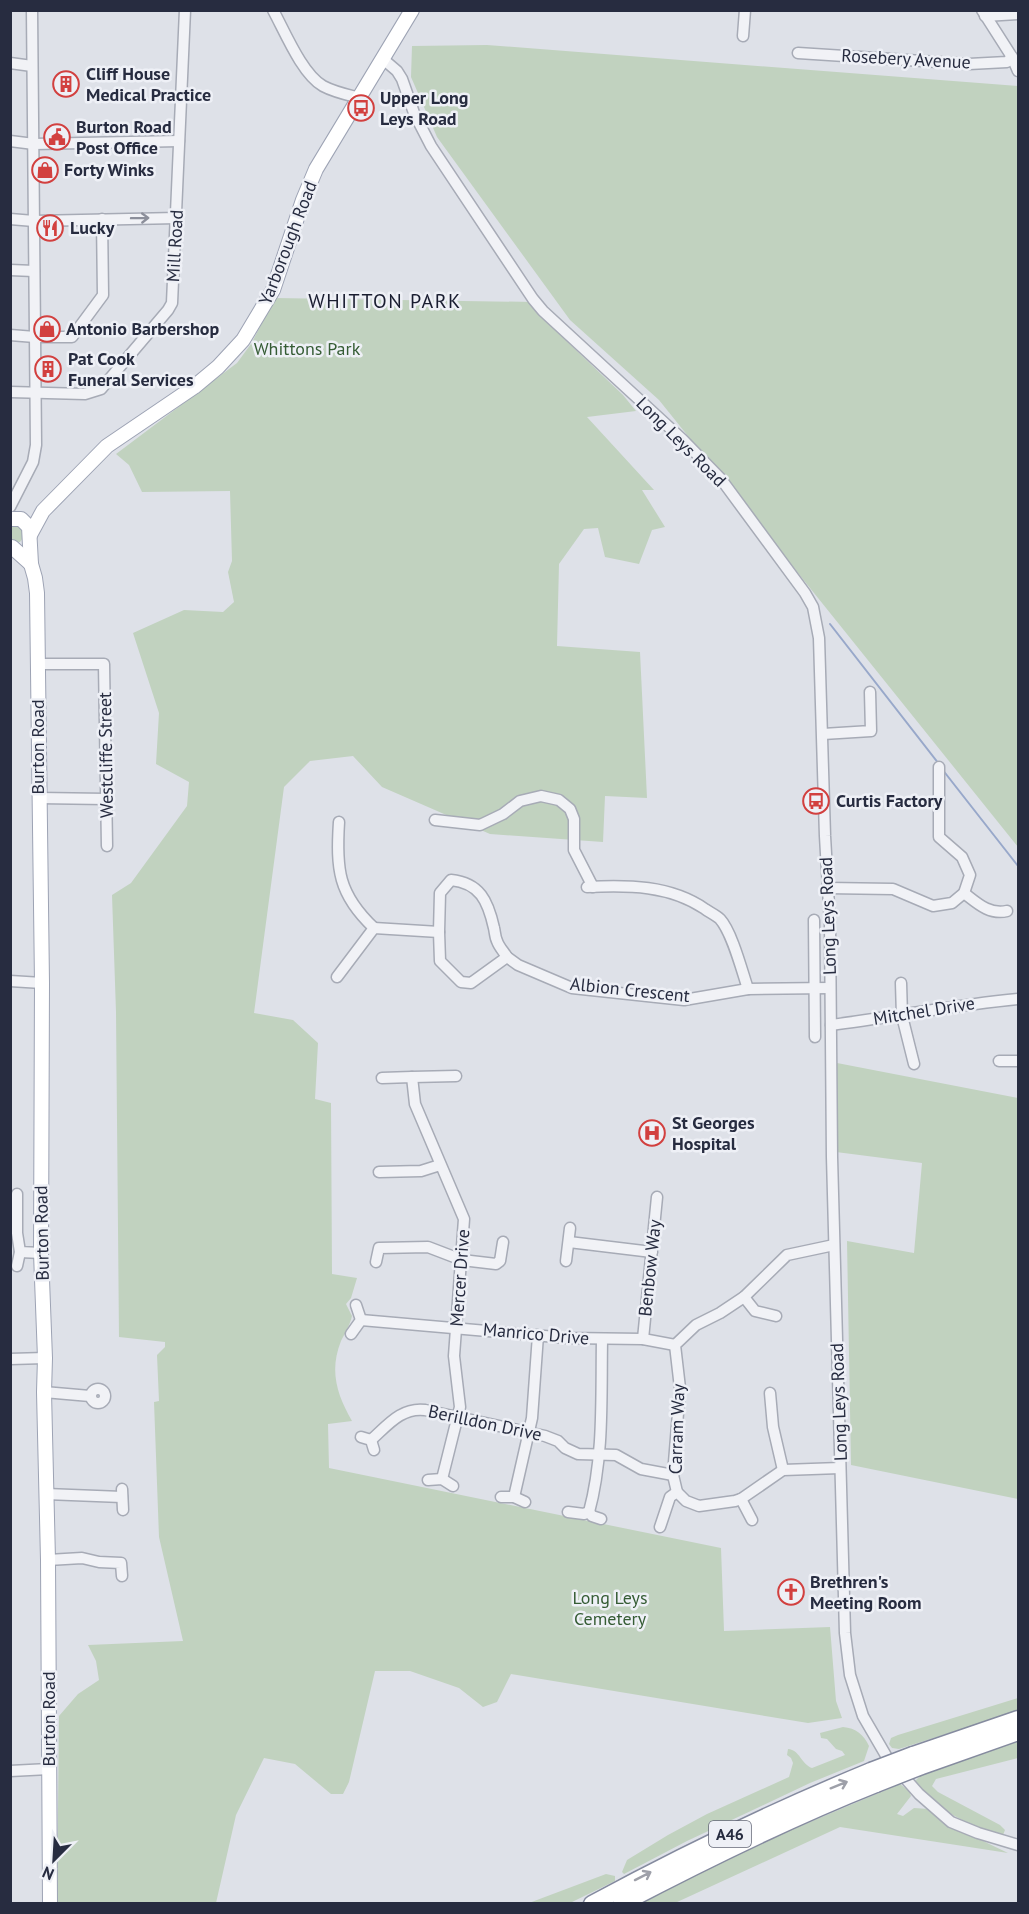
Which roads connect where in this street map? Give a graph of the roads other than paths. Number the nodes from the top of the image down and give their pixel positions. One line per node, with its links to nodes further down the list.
1 (32, 10): 13 (street)
2 (185, 10): 17 (street, Mill Road)
3 (273, 10): 15 (street)
4 (412, 10): 11 (main road, Yarborough Road)
5 (745, 10): 8 (street)
6 (983, 13): 7 (street); 10 (street)
7 (1018, 14)
8 (743, 36)
9 (798, 53): 10 (street, Rosebery Avenue)
10 (1012, 57): 14 (street)
11 (383, 59): 15 (main road, Yarborough Road); 38 (street, Long Leys Road)
12 (10, 63): 13 (street)
13 (32, 66): 18 (street)
14 (1018, 71)
15 (360, 98): 31 (main road, Yarborough Road)
16 (10, 141): 18 (street)
17 (179, 141): 18 (street); 19 (street, Mill Road)
18 (34, 144): 22 (street)
19 (177, 218): 21 (street, one-way to 19); 28 (street, Mill Road)
20 (10, 219): 22 (street)
21 (102, 219): 22 (street); 26 (street)
22 (34, 221): 24 (street)
23 (10, 270): 24 (street)
24 (34, 271): 26 (street)
25 (10, 335): 26 (street)
26 (35, 338): 28 (street)
27 (10, 392): 28 (street, Mill Road)
28 (35, 393): 29 (street)
29 (15, 495): 30 (street); 32 (street)
30 (10, 507)
31 (43, 511): 32 (main road); 33 (main road)
32 (17, 519): 33 (main road)
33 (29, 536): 34 (main road); 35 (main road, Burton Road)
34 (11, 546): 35 (main road)
35 (31, 564): 36 (main road, Burton Road)
36 (38, 664): 40 (main road, Burton Road); 41 (street, Westcliffe Street)
37 (870, 692): 38 (street)
38 (823, 734): 45 (street, Long Leys Road)
39 (939, 767): 46 (street)
40 (39, 798): 41 (street); 54 (main road, Burton Road)
41 (106, 799): 44 (street, Westcliffe Street)
42 (435, 820): 58 (street)
43 (339, 822): 49 (street)
44 (107, 846)
45 (827, 888): 46 (street); 57 (street, Long Leys Road)
46 (964, 893): 47 (street)
47 (1007, 911)
48 (814, 920): 56 (street)
49 (374, 928): 50 (street); 52 (street)
50 (439, 932): 51 (street); 51 (street)
51 (507, 957): 58 (street, Albion Crescent)
52 (337, 976)
53 (10, 981): 54 (street)
54 (42, 983): 79 (main road, Burton Road)
55 (901, 983): 60 (street)
56 (816, 988): 57 (street, Albion Crescent); 58 (street, Albion Crescent); 62 (street)
57 (830, 988): 61 (street, Long Leys Road)
58 (748, 989)
59 (1018, 999): 60 (street, Mitchel Drive)
60 (902, 1016): 61 (street, Mitchel Drive); 65 (street)
61 (831, 1025): 76 (street, Long Leys Road)
62 (815, 1037)
63 (999, 1061): 64 (street)
64 (1018, 1061)
65 (914, 1064)
66 (456, 1076): 67 (street)
67 (412, 1077): 68 (street); 69 (street, Mercer Drive)
68 (382, 1078)
69 (440, 1165): 70 (street); 80 (street, Mercer Drive)
70 (379, 1172)
71 (17, 1194): 77 (street)
72 (657, 1197): 78 (street, Benbow Way)
73 (570, 1228): 75 (street)
74 (503, 1242): 80 (street)
75 (569, 1242): 78 (street); 81 (street)
76 (834, 1245): 84 (street); 103 (street, Long Leys Road)
77 (20, 1252): 79 (street); 83 (street)
78 (652, 1252): 91 (street, Benbow Way)
79 (41, 1253): 94 (main road, Burton Road)
80 (462, 1260): 82 (street); 88 (street, Mercer Drive)
81 (566, 1261)
82 (376, 1262)
83 (17, 1266)
84 (744, 1297): 86 (street); 93 (street)
85 (356, 1305): 87 (street)
86 (776, 1316)
87 (361, 1320): 88 (street, Manrico Drive); 89 (street)
88 (456, 1327): 90 (street, Manrico Drive); 99 (street, Mercer Drive)
89 (351, 1334)
90 (538, 1335): 92 (street, Manrico Drive); 100 (street)
91 (643, 1339): 92 (street, Manrico Drive); 93 (street, Manrico Drive)
92 (602, 1340): 102 (street)
93 (675, 1345): 105 (street, Carram Way)
94 (45, 1358): 95 (street); 96 (main road, Burton Road)
95 (10, 1359)
96 (44, 1392): 98 (street); 110 (main road, Burton Road)
97 (770, 1393): 104 (street)
98 (90, 1396)
99 (458, 1417): 100 (street, Berilldon Drive); 101 (street, Berilldon Drive); 106 (street, Mercer Drive)
100 (529, 1432): 102 (street, Berilldon Drive); 112 (street)
101 (369, 1442)
102 (599, 1454): 105 (street, Berilldon Drive); 117 (street)
103 (840, 1468): 104 (street); 129 (street, Long Leys Road)
104 (783, 1470): 113 (street, Carram Way)
105 (672, 1475): 109 (street, Carram Way)
106 (442, 1479): 107 (street); 108 (street)
107 (428, 1480)
108 (453, 1486)
109 (677, 1492): 113 (street, Carram Way); 120 (street)
110 (46, 1494): 115 (street); 121 (main road, Burton Road)
111 (501, 1497): 112 (street)
112 (514, 1497): 114 (street)
113 (741, 1500): 119 (street)
114 (525, 1502)
115 (123, 1510)
116 (568, 1512): 117 (street)
117 (589, 1512): 118 (street)
118 (601, 1519)
119 (752, 1520)
120 (660, 1527)
121 (48, 1560): 122 (street); 126 (main road, Burton Road)
122 (122, 1576)
123 (1018, 1719): 125 (highway, A46)
124 (1018, 1732): 125 (highway, A46)
125 (916, 1761): 128 (highway, A46, bridge)
126 (49, 1769): 127 (street); 130 (main road, Burton Road)
127 (10, 1771)
128 (874, 1778): 131 (highway, A46, one-way to 128); 132 (highway, A46)
129 (1018, 1845)
130 (50, 1904)
131 (592, 1904)
132 (621, 1904)

